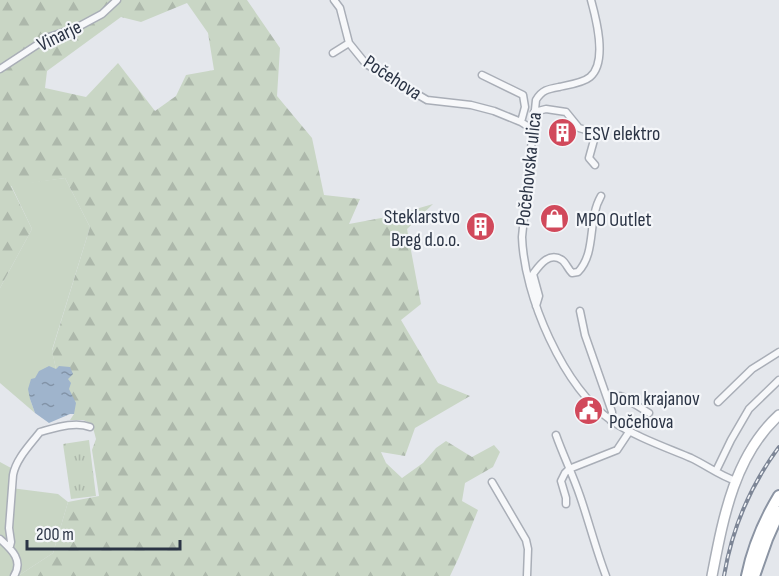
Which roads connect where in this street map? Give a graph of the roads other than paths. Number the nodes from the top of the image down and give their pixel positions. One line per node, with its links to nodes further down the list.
1 (117, 0): 6 (street, Vinarje)
2 (334, 0): 4 (street, Počehova)
3 (591, 0): 8 (street, Počehovska ulica)
4 (349, 43): 5 (street); 9 (street, Počehova)
5 (333, 53)
6 (0, 69)
7 (482, 75): 9 (street)
8 (534, 112): 9 (street, Počehovska ulica); 10 (street)
9 (526, 125): 12 (street, Počehovska ulica)
10 (595, 165)
11 (601, 196): 12 (street, Počehovska ulica)
12 (536, 306): 20 (street, Počehovska ulica)
13 (580, 311): 17 (street)
14 (779, 353): 16 (street)
15 (779, 380): 25 (street)
16 (718, 402)
17 (609, 403): 18 (street); 20 (street)
18 (649, 413)
19 (779, 415): 26 (street)
20 (610, 420): 22 (street, Počehovska ulica)
21 (90, 426): 32 (street)
22 (629, 432): 24 (street); 25 (street, Počehovska ulica)
23 (556, 435): 24 (street)
24 (569, 469): 29 (street); 35 (street)
25 (716, 471): 26 (street, Počehovska ulica)
26 (736, 481): 36 (street)
27 (492, 482): 34 (street)
28 (779, 496): 37 (highway)
29 (566, 504)
30 (779, 512): 38 (highway)
31 (0, 538): 32 (street)
32 (10, 546): 33 (street)
33 (14, 576)
34 (527, 576)
35 (606, 576)
36 (712, 576)
37 (747, 576)
38 (754, 576)

